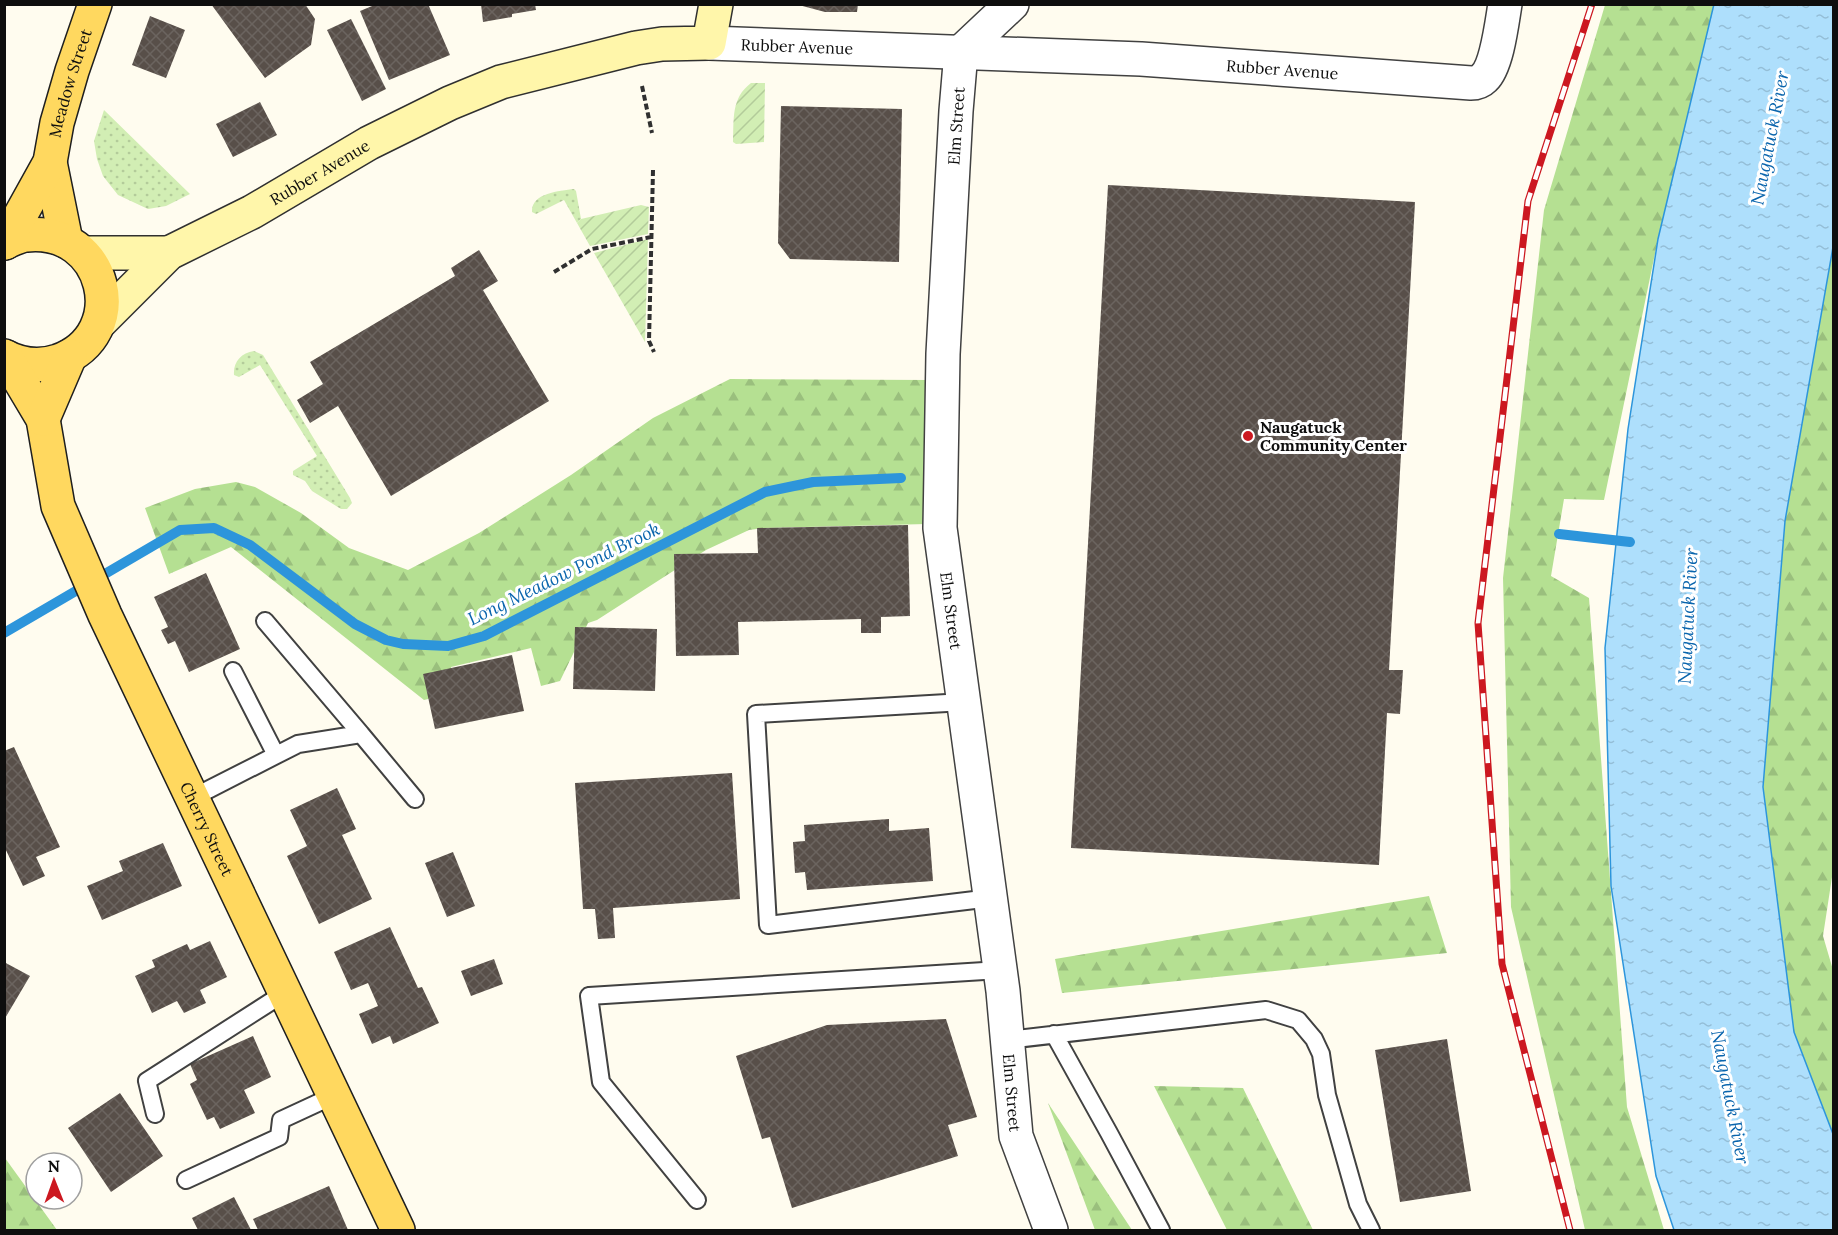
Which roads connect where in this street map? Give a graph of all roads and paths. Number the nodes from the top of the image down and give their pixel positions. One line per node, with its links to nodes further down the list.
1 (95, 4): 9 (main road, Meadow Street)
2 (716, 4): 5 (street)
3 (1012, 4): 6 (street)
4 (1505, 4): 6 (street, Rubber Avenue)
5 (709, 43): 6 (street, Rubber Avenue); 14 (street, Rubber Avenue)
6 (961, 52): 23 (street, Elm Street)
7 (642, 86): 8 (path)
8 (652, 133)
9 (50, 162): 12 (main road, Meadow Street); 13 (main road, Meadow Street)
10 (653, 170): 11 (path)
11 (651, 237): 15 (path); 17 (path)
12 (5, 243): 13 (main road)
13 (75, 247): 14 (street, Rubber Avenue); 16 (main road)
14 (169, 253): 16 (street, Rubber Avenue)
15 (554, 272)
16 (99, 323): 19 (main road)
17 (654, 352)
18 (5, 356): 19 (main road); 20 (main road, Cherry Street)
19 (70, 357): 20 (main road)
20 (43, 419): 26 (main road, Cherry Street)
21 (265, 621): 24 (lane)
22 (233, 671): 25 (lane)
23 (964, 702): 28 (street, Elm Street); 28 (lane)
24 (361, 734): 25 (lane); 27 (lane)
25 (276, 754): 26 (lane)
26 (192, 798): 30 (main road, Cherry Street)
27 (415, 799)
28 (991, 898): 29 (street, Elm Street)
29 (1000, 970): 32 (street, Elm Street); 36 (lane)
30 (286, 992): 33 (main road, Cherry Street); 34 (lane)
31 (1054, 1035): 32 (lane); 39 (lane); 40 (lane)
32 (1008, 1040): 38 (street, Elm Street)
33 (335, 1095): 35 (lane); 37 (main road, Cherry Street)
34 (155, 1114)
35 (186, 1180)
36 (697, 1200)
37 (398, 1230)
38 (1051, 1230)
39 (1161, 1230)
40 (1371, 1230)

